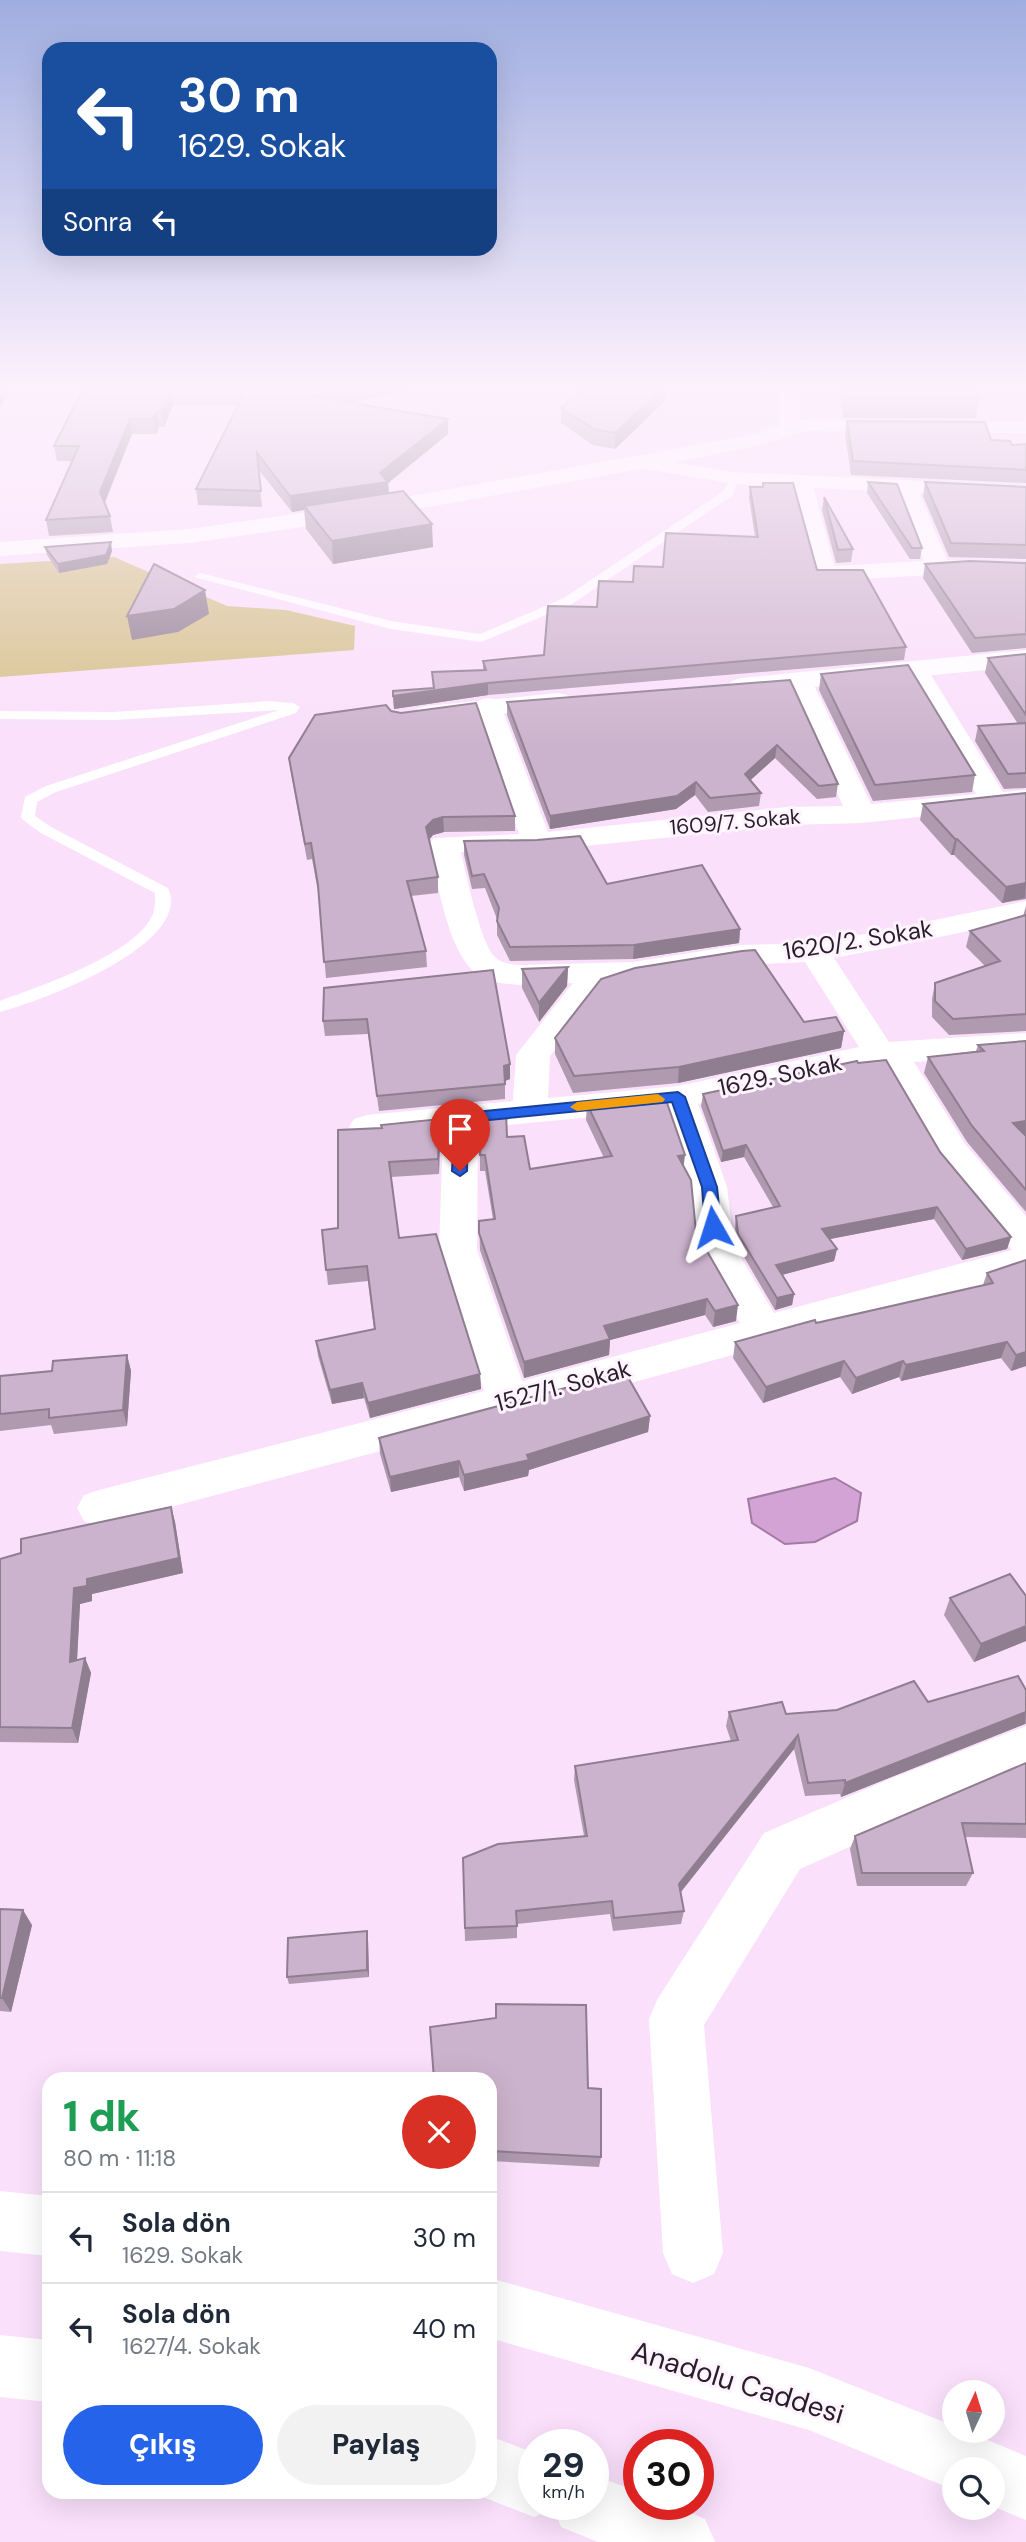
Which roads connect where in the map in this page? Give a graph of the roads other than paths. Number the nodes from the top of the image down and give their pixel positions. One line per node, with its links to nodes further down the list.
1 (374, 510): 5 (main road)
2 (704, 510): 8 (lane)
3 (808, 510): 6 (main road)
4 (913, 510): 6 (main road)
5 (0, 549)
6 (939, 568): 7 (main road)
7 (1026, 569)
8 (200, 577)
9 (1026, 658): 10 (main road)
10 (915, 670): 11 (main road); 18 (main road)
11 (799, 681): 12 (main road); 19 (main road)
12 (718, 688)
13 (582, 699): 14 (main road)
14 (488, 706): 16 (main road); 20 (main road)
15 (0, 715): 26 (lane)
16 (401, 718)
17 (1026, 798): 18 (main road, 1609/7. Sokak)
18 (995, 802): 19 (main road, 1609/7. Sokak)
19 (861, 814): 20 (main road, 1609/7. Sokak)
20 (537, 842): 23 (main road, 1609/7. Sokak)
21 (1026, 910): 22 (main road, 1620/2. Sokak)
22 (814, 952): 24 (main road, 1620/2. Sokak); 28 (main road)
23 (496, 972): 24 (main road, 1620/2. Sokak); 25 (main road, 1620/2. Sokak)
24 (633, 972): 30 (main road)
25 (456, 976)
26 (0, 1007)
27 (1026, 1044): 28 (main road, 1629. Sokak)
28 (880, 1052): 29 (main road, 1629. Sokak); 33 (main road)
29 (678, 1097): 30 (main road, 1629. Sokak); 35 (main road)
30 (530, 1111): 31 (main road, 1629. Sokak)
31 (461, 1118): 32 (main road, 1629. Sokak); 36 (main road)
32 (367, 1127)
33 (1026, 1241)
34 (1026, 1260): 35 (main road, 1527/1. Sokak)
35 (765, 1332): 36 (main road, 1527/1. Sokak)
36 (508, 1401): 37 (main road, 1527/1. Sokak)
37 (99, 1508)
38 (1026, 1749): 41 (main road)
39 (0, 2221): 40 (main road)
40 (42, 2225)
41 (693, 2253)
42 (497, 2310): 45 (main road, Anadolu Caddesi)
43 (0, 2366): 44 (main road)
44 (42, 2370)
45 (952, 2457)
46 (497, 2471): 47 (main road)
47 (518, 2479)
48 (1005, 2479): 49 (main road)
49 (1026, 2488)
50 (609, 2514): 51 (main road)
51 (682, 2542)

